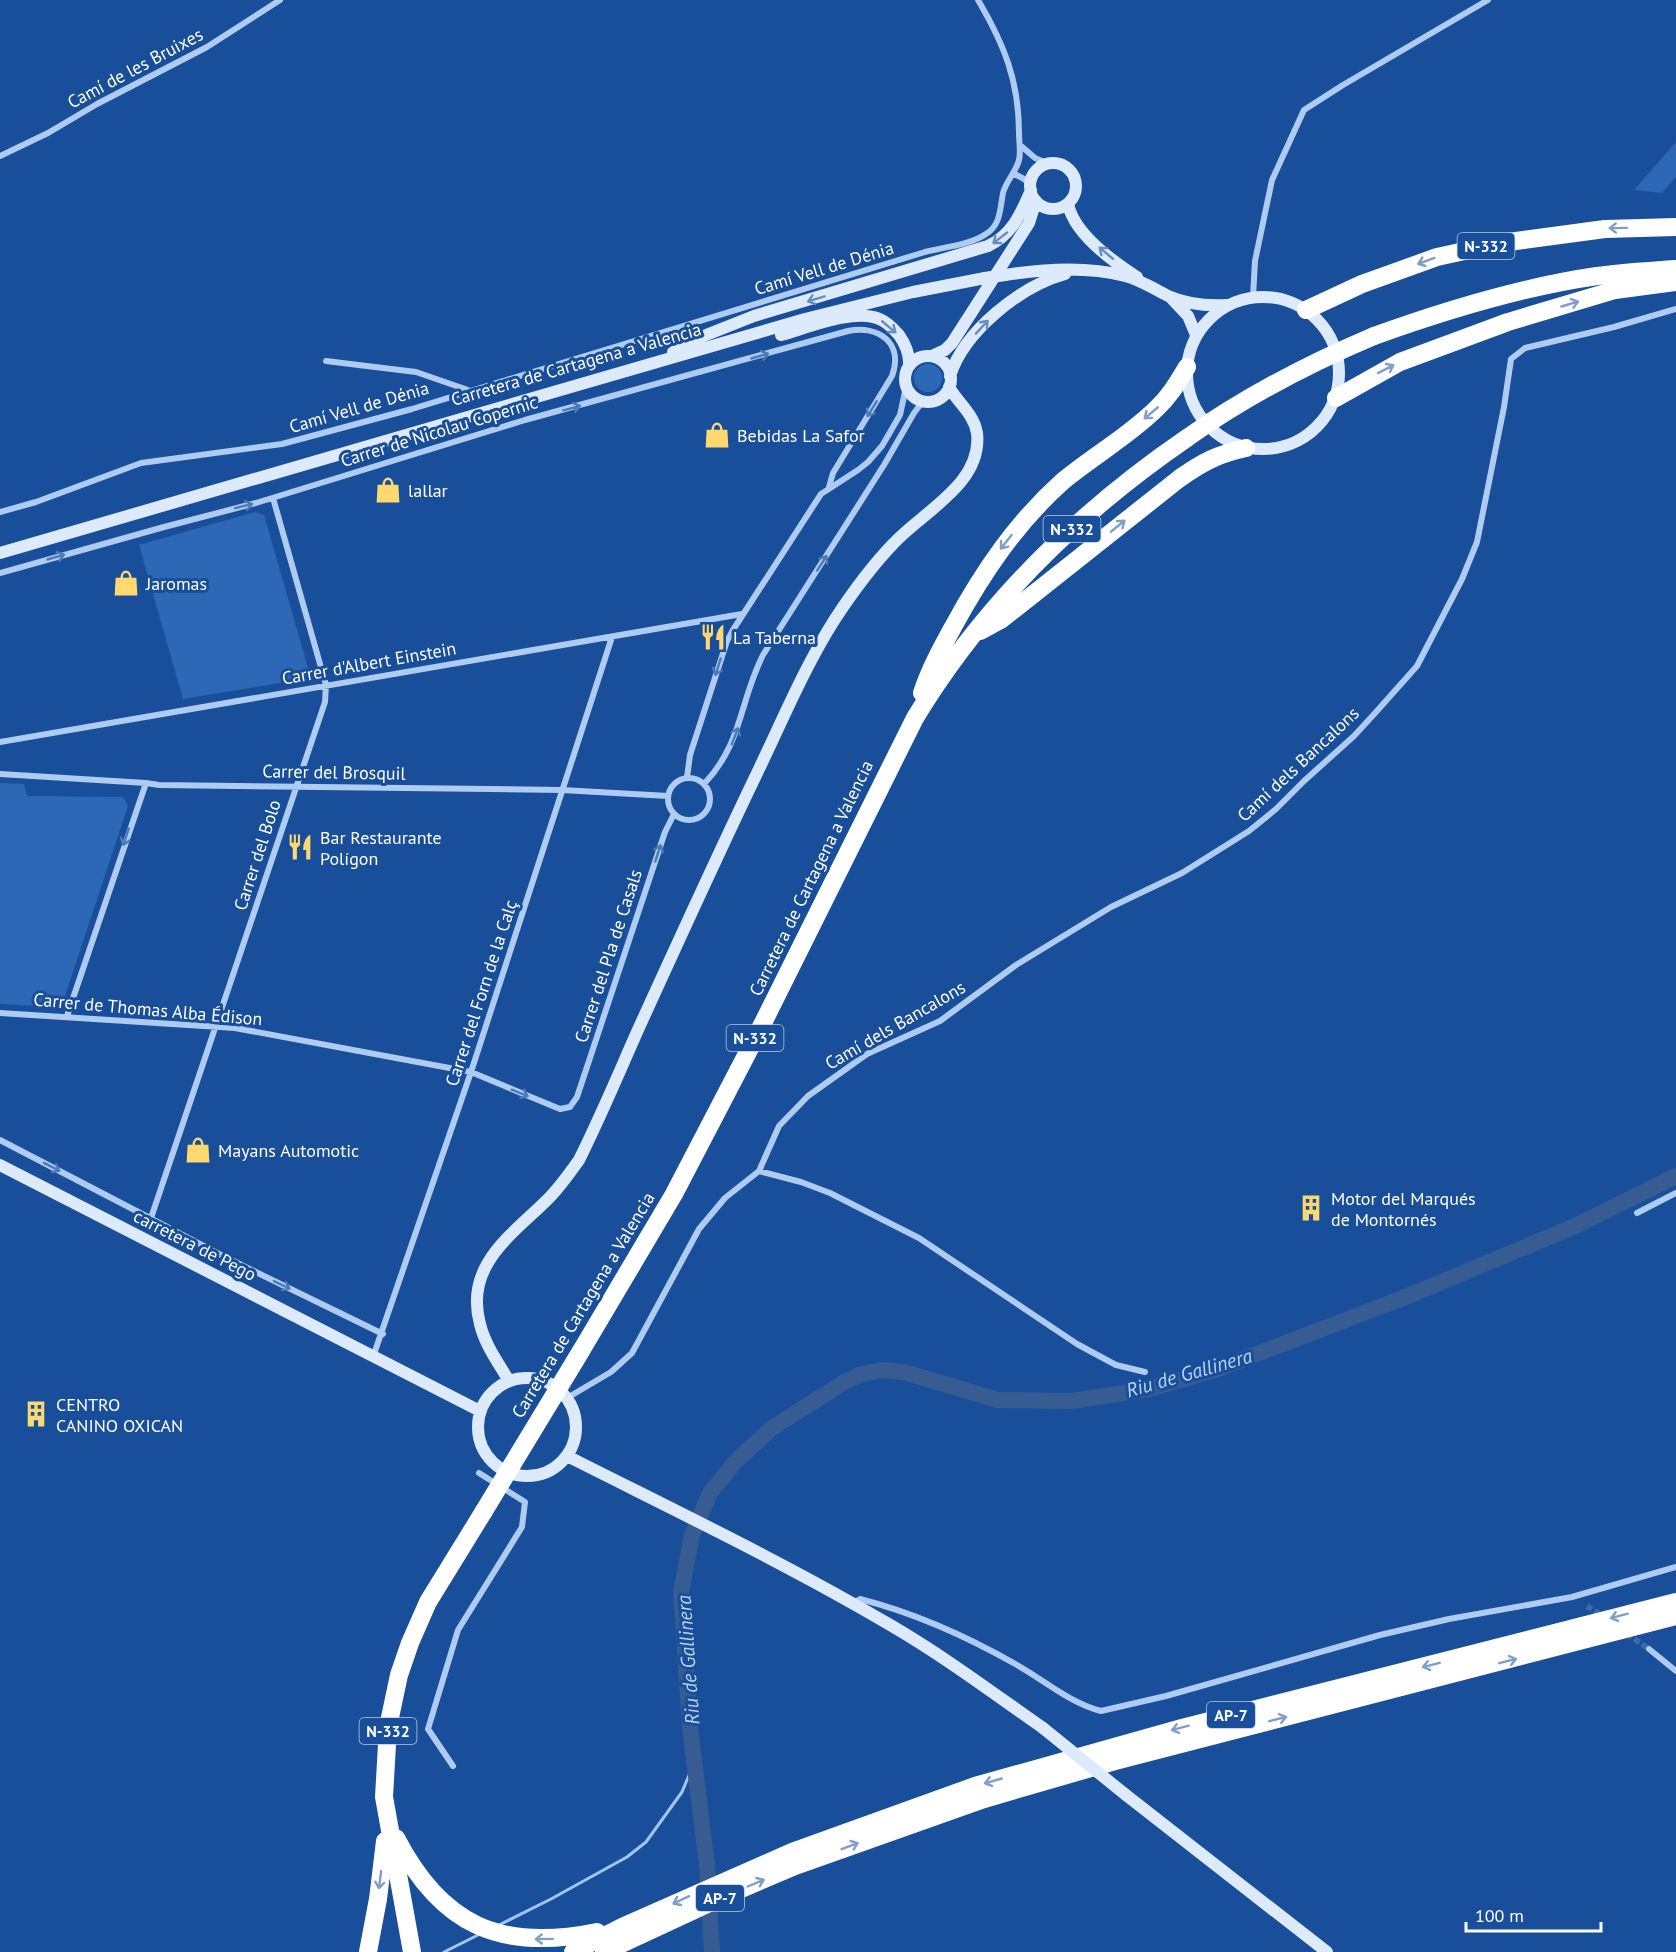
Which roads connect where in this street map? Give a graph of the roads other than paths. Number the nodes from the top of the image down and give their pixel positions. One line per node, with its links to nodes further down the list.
1 (280, 0): 5 (street, Camí de les Bruixes)
2 (978, 0): 4 (street)
3 (1488, 0): 20 (street)
4 (1019, 144): 6 (street); 7 (street)
5 (0, 156)
6 (1019, 158): 7 (street); 9 (street, Camí Vell de Dénia)
7 (1035, 158): 8 (street)
8 (1049, 164): 10 (main road); 11 (main road)
9 (1013, 173): 10 (street); 33 (street, Camí Vell de Dénia)
10 (1033, 192): 12 (main road); 13 (main road); 28 (main road, one-way to 28)
11 (1068, 204): 12 (main road); 18 (main road, one-way to 11)
12 (1048, 208): 13 (main road)
13 (1029, 223): 25 (main road)
14 (1676, 227): 22 (highway, N-332, one-way to 22)
15 (1676, 269): 45 (highway, Carretera de Cartagena a Valencia / N-332, bridge)
16 (1079, 271): 18 (main road, Carretera de Cartagena a Valencia); 28 (main road, Carretera de Cartagena a Valencia, bridge); 31 (main road, one-way to 16)
17 (1676, 282): 34 (highway, one-way to 17)
18 (1153, 287): 19 (main road, Carretera de Cartagena a Valencia)
19 (1169, 296): 21 (main road, Carretera de Cartagena a Valencia); 24 (main road, Carretera de Cartagena a Valencia)
20 (1253, 297): 21 (main road); 22 (main road)
21 (1227, 305): 24 (main road)
22 (1306, 309): 34 (main road)
23 (1676, 309): 65 (street, Camí dels Bancalons)
24 (1196, 335): 30 (main road)
25 (952, 343): 26 (main road); 31 (main road)
26 (932, 356): 29 (main road); 31 (main road)
27 (326, 361): 33 (street)
28 (651, 364): 29 (main road, one-way to 29); 42 (main road, Carretera de Cartagena a Valencia)
29 (909, 366): 32 (main road)
30 (1186, 367): 38 (main road); 48 (highway, one-way to 48)
31 (949, 376): 35 (main road); 37 (main road)
32 (906, 387): 36 (main road); 39 (street)
33 (468, 390): 41 (street, Camí Vell de Dénia)
34 (1335, 398): 38 (main road)
35 (938, 399): 36 (main road); 37 (main road)
36 (923, 401): 53 (street, one-way to 36)
37 (962, 405): 72 (main road)
38 (1246, 448): 45 (highway, one-way to 38)
39 (829, 487): 40 (street, Carrer de Nicolau Copernic, one-way to 39); 44 (street)
40 (273, 498): 43 (street, Carrer de Nicolau Copernic, one-way to 40); 47 (street, Carrer del Bolo)
41 (0, 512)
42 (0, 553)
43 (0, 573)
44 (742, 614): 46 (street, Carrer d'Albert Einstein); 51 (street, one-way to 51)
45 (971, 636): 48 (highway, Carretera de Cartagena a Valencia / N-332)
46 (612, 637): 47 (street, Carrer d'Albert Einstein); 55 (street, Carrer del Forn de la Calç)
47 (326, 685): 49 (street, Carrer d'Albert Einstein); 54 (street, Carrer del Bolo)
48 (915, 718): 84 (highway, Carretera de Cartagena a Valencia / N-332, bridge)
49 (0, 741)
50 (0, 774): 52 (street, Carrer del Brosquil)
51 (687, 778): 53 (street); 56 (street)
52 (146, 783): 54 (street, Carrer del Brosquil); 59 (street, one-way to 59)
53 (704, 784): 57 (street)
54 (296, 786): 55 (street, Carrer del Brosquil); 60 (street, Carrer del Bolo)
55 (562, 790): 56 (street, Carrer del Brosquil); 61 (street, Carrer del Forn de la Calç)
56 (668, 796): 57 (street)
57 (674, 814): 62 (street, Carrer del Pla de Casals, one-way to 57)
58 (0, 1013): 59 (street, Carrer de Thomas Alba Édison)
59 (67, 1016): 60 (street, Carrer de Thomas Alba Édison)
60 (216, 1028): 61 (street, Carrer de Thomas Alba Édison); 68 (street, Carrer del Bolo)
61 (471, 1072): 62 (street, Carrer de Thomas Alba Édison, one-way to 62); 69 (street, Carrer del Forn de la Calç)
62 (570, 1107)
63 (0, 1140): 68 (street, one-way to 68)
64 (0, 1165): 70 (main road, carretera de Pego)
65 (759, 1171): 71 (street); 73 (street)
66 (1676, 1193): 67 (street)
67 (1637, 1213)
68 (151, 1218): 69 (street, one-way to 69)
69 (382, 1334): 70 (street, Carrer del Forn de la Calç)
70 (373, 1357): 74 (main road, carretera de Pego)
71 (1145, 1372)
72 (509, 1381): 73 (main road); 74 (main road)
73 (567, 1398): 75 (main road)
74 (480, 1411): 75 (main road)
75 (567, 1456): 79 (main road)
76 (479, 1473): 83 (street)
77 (1676, 1568): 79 (street)
78 (1676, 1602): 85 (highway, AP-7, one-way to 85)
79 (853, 1604): 92 (main road, bridge)
80 (1676, 1616): 85 (highway, AP-7, one-way to 80)
81 (1649, 1649): 82 (street)
82 (1676, 1671)
83 (453, 1766)
84 (387, 1822): 87 (highway, one-way to 84); 88 (highway, one-way to 88); 89 (highway, Carretera de Cartagena a Valencia / N-332)
85 (794, 1859): 86 (highway, AP-7)
86 (645, 1924): 87 (highway, AP-7); 91 (highway, AP-7)
87 (622, 1927): 90 (highway, AP-7)
88 (368, 1952)
89 (412, 1952)
90 (573, 1952)
91 (604, 1952)
92 (1327, 1952)

